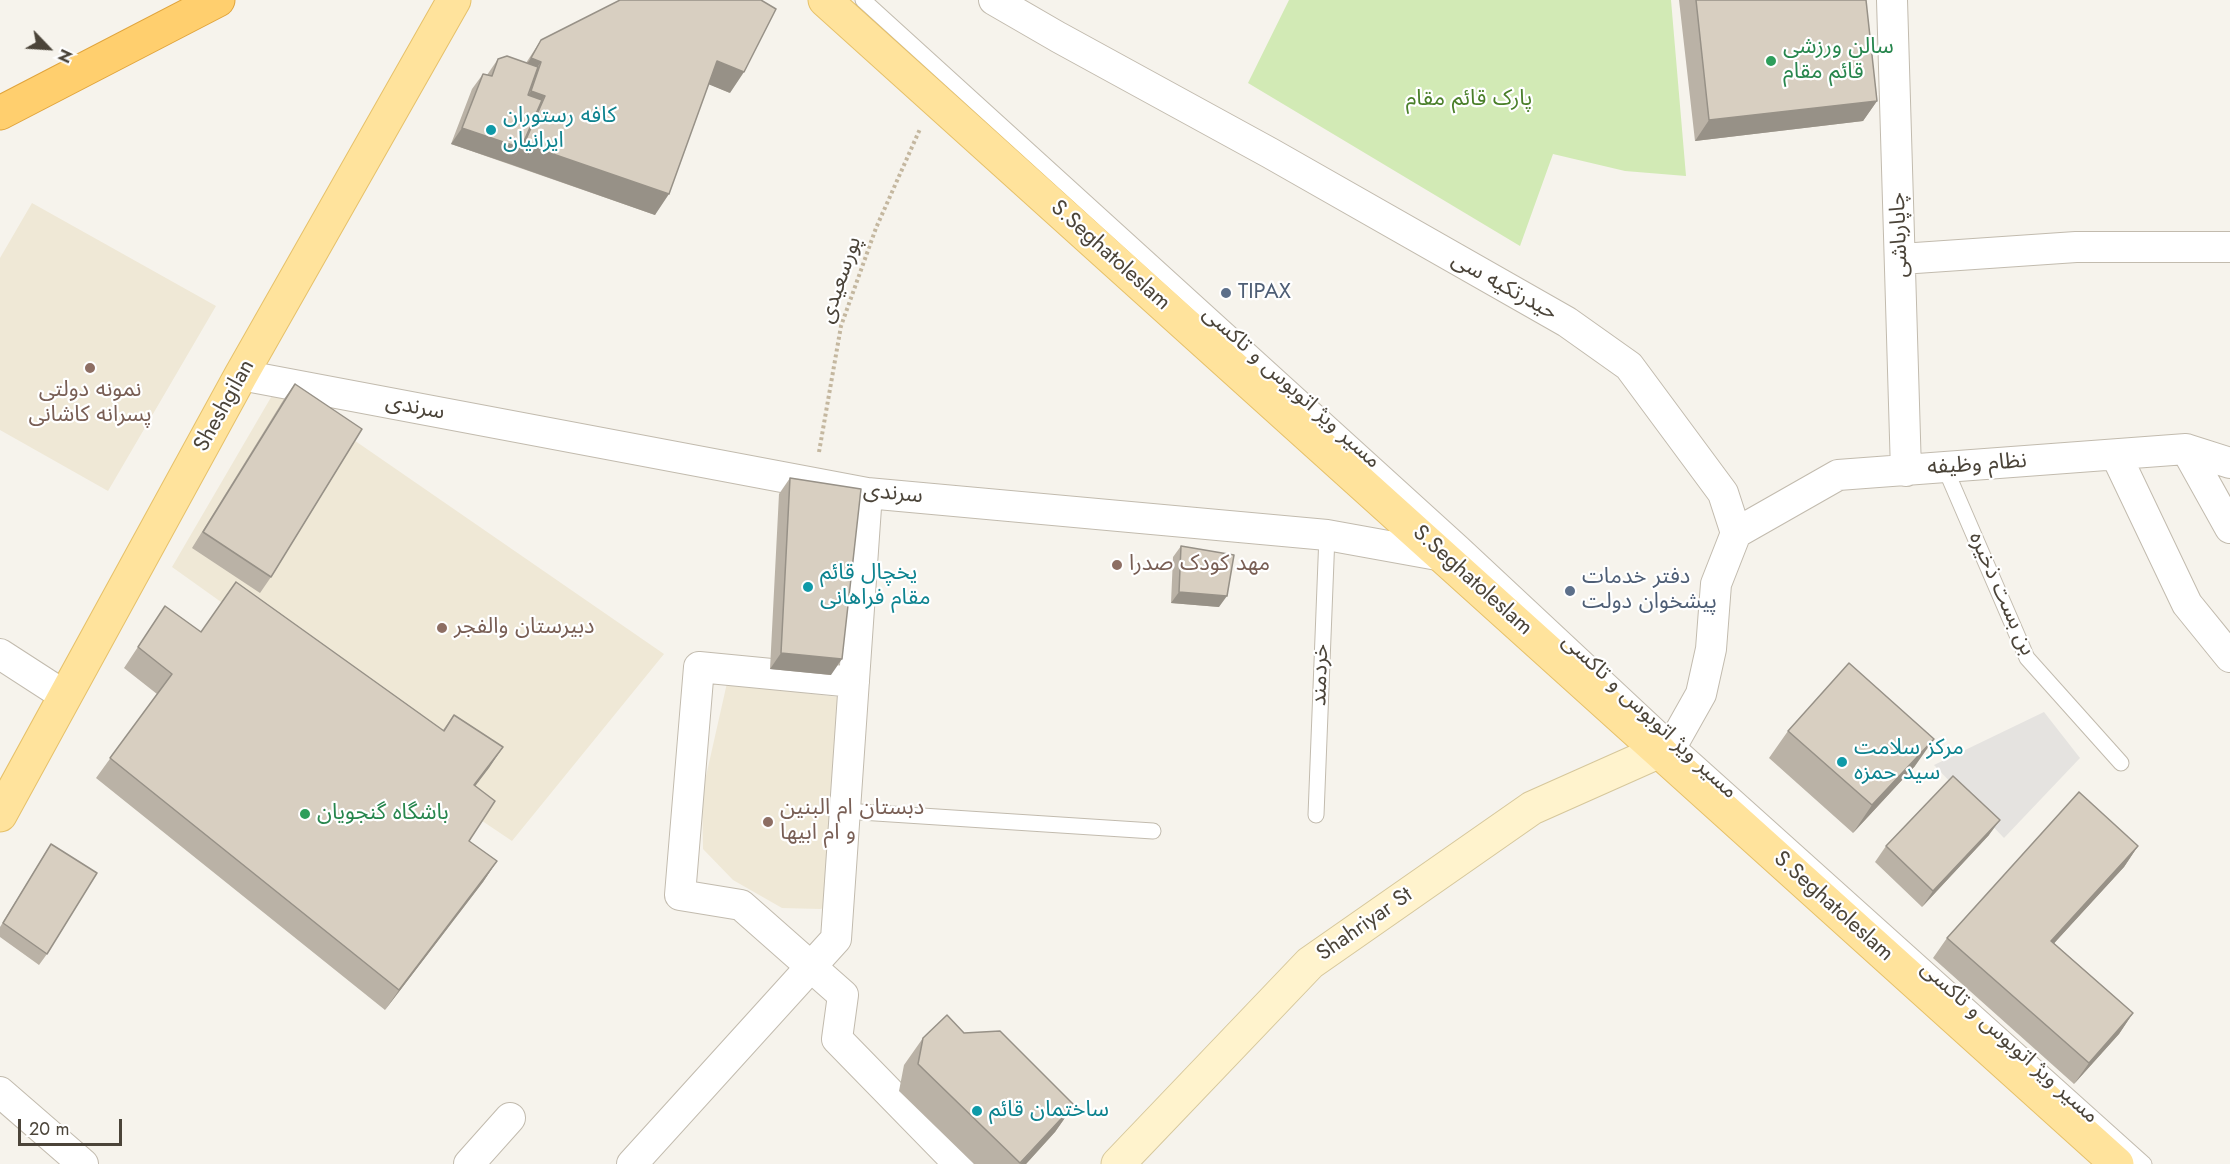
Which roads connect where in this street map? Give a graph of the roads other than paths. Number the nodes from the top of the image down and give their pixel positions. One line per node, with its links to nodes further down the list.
1 (218, 0): 7 (highway)
2 (454, 0): 10 (main road, Sheshgilan)
3 (825, 0): 20 (main road, S.Seghatoleslam)
4 (863, 0): 25 (lane, مسیر ویژ اتوبوس و تاکسی)
5 (993, 0): 18 (street, حیدرتکیه سی)
6 (1892, 0): 9 (street, چاپارباشی)
7 (0, 113)
8 (2230, 247): 9 (street)
9 (1901, 259): 15 (street, چاپارباشی)
10 (242, 375): 16 (street, سرندی); 24 (main road, Sheshgilan)
11 (2186, 449): 12 (street, نظام وظیفه); 13 (street, نظام وظیفه); 17 (street)
12 (2116, 454): 14 (street, نظام وظیفه); 22 (street)
13 (2230, 463)
14 (1945, 468): 15 (street, نظام وظیفه); 26 (lane, بن بست ذخیره)
15 (1906, 471): 18 (street, نظام وظیفه)
16 (867, 493): 19 (street, سرندی); 23 (street)
17 (2230, 528)
18 (1736, 533): 25 (street)
19 (1327, 535): 20 (street, سرندی); 29 (lane, خردمند)
20 (1443, 556): 25 (main road, S.Seghatoleslam)
21 (0, 654): 24 (street)
22 (2230, 657)
23 (854, 682): 27 (street); 31 (street)
24 (65, 696): 28 (main road, Sheshgilan)
25 (1667, 746): 38 (street, Shahriyar St); 39 (main road, S.Seghatoleslam); 40 (lane, مسیر ویژ اتوبوس و تاکسی)
26 (2121, 763)
27 (845, 811): 30 (lane); 31 (street)
28 (0, 814)
29 (1316, 815)
30 (1153, 831)
31 (811, 967): 36 (street); 37 (street)
32 (0, 1092): 34 (street)
33 (510, 1118): 35 (street)
34 (83, 1164)
35 (469, 1164)
36 (632, 1164)
37 (959, 1164)
38 (1118, 1164)
39 (2117, 1164)
40 (2144, 1164)

